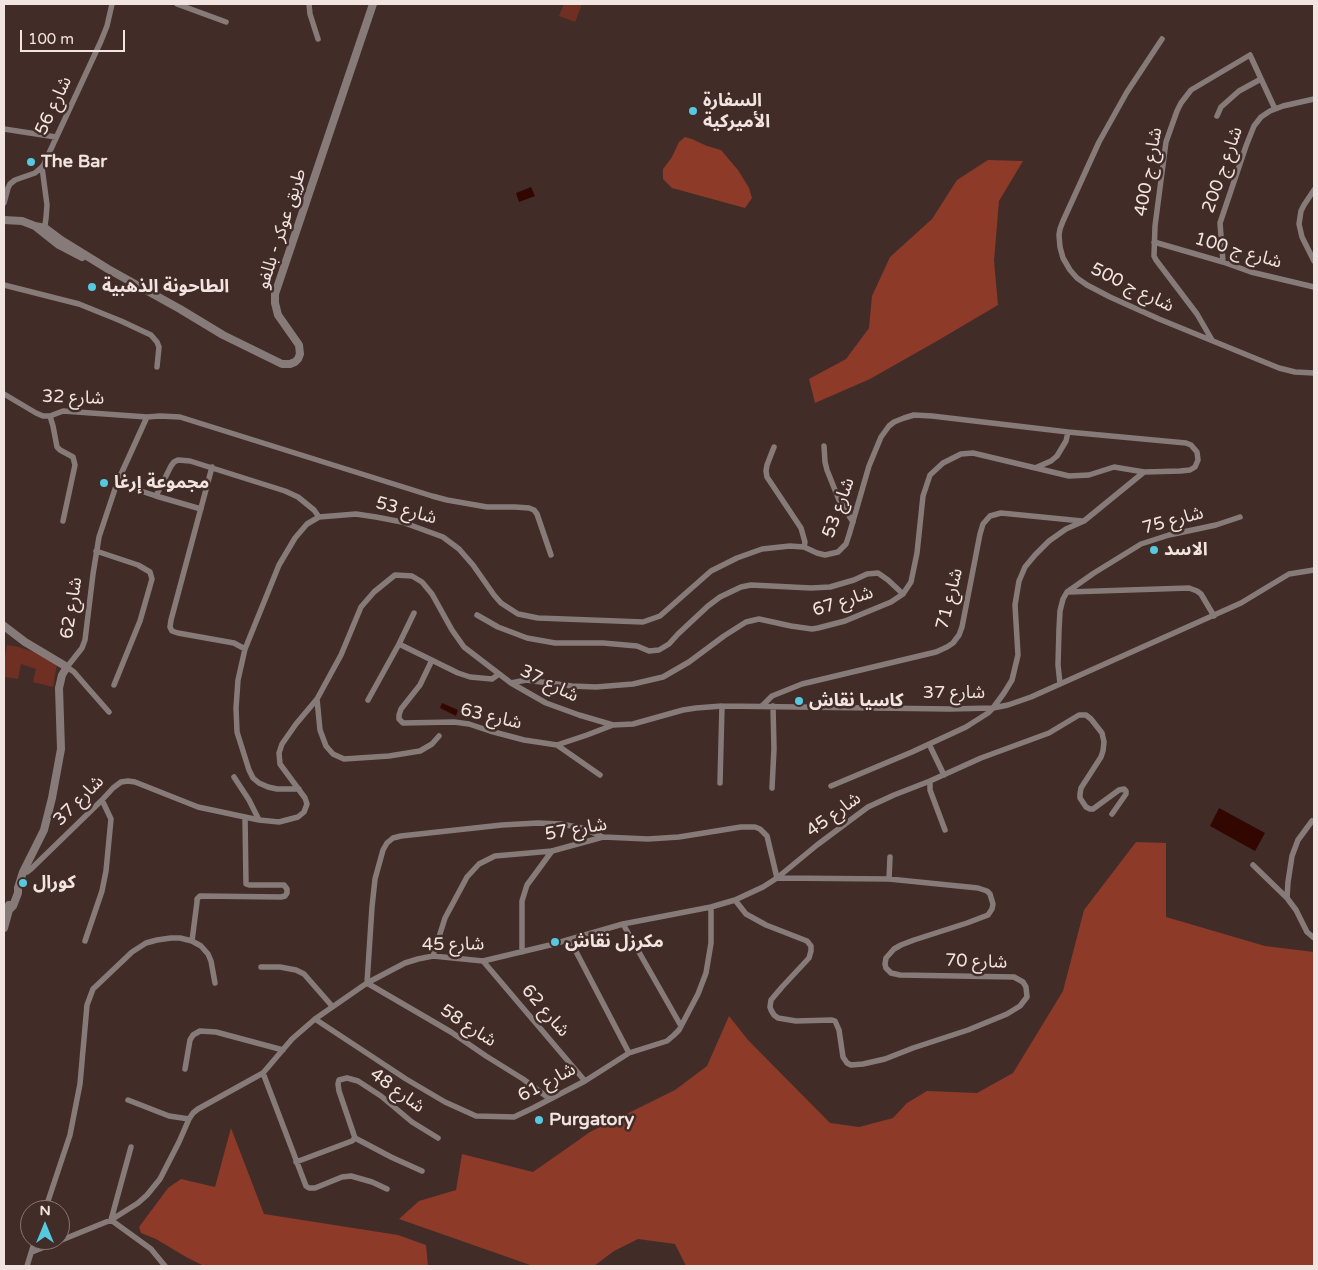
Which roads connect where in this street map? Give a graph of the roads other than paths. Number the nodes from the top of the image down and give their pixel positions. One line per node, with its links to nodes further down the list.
1 (112, 4): 13 (street, شارع 56)
2 (176, 4): 5 (street)
3 (309, 4): 6 (street)
4 (373, 4): 18 (street, طريق عوكر - بللفو)
5 (226, 22)
6 (318, 39)
7 (1162, 39): 24 (street, شارع ج 500)
8 (1261, 79): 10 (street); 11 (street); 19 (street, شارع ج 400)
9 (1314, 99): 10 (street, شارع ج 200)
10 (1275, 109): 21 (street, شارع ج 200)
11 (1218, 116)
12 (4, 128): 13 (street)
13 (56, 137): 14 (street, شارع 56)
14 (42, 167): 16 (street); 18 (street)
15 (1314, 190): 20 (street, شارع ج 100)
16 (4, 203)
17 (4, 220): 18 (street, طريق عوكر - بللفو)
18 (44, 230)
19 (1154, 242): 21 (street, شارع ج 100); 24 (street, شارع ج 400)
20 (1314, 261)
21 (1223, 262): 23 (street, شارع ج 100)
22 (4, 285): 25 (street)
23 (1314, 287)
24 (1212, 340): 26 (street, شارع ج 500)
25 (157, 367)
26 (1314, 372)
27 (4, 394): 28 (street, شارع 32)
28 (50, 416): 29 (street, شارع 32); 41 (street)
29 (147, 417): 36 (street, شارع 62); 46 (street, شارع 32)
30 (1068, 432): 34 (street); 35 (street, شارع 53); 43 (street, شارع 53)
31 (824, 446): 43 (street)
32 (774, 447): 44 (street)
33 (212, 467): 37 (street); 38 (street); 39 (street)
34 (1034, 468): 35 (street); 49 (street)
35 (1144, 472): 42 (street)
36 (117, 483): 37 (street); 45 (street, شارع 62)
37 (156, 496): 38 (street)
38 (201, 509): 55 (street)
39 (319, 517): 44 (street, شارع 53); 55 (street)
40 (1240, 517): 48 (street, شارع 75)
41 (63, 521)
42 (1084, 521): 65 (street, شارع 71); 67 (street)
43 (853, 522): 44 (street, شارع 53)
44 (804, 547)
45 (96, 552): 57 (street, شارع 62); 61 (street)
46 (551, 555)
47 (1314, 570): 52 (street, شارع 37)
48 (1067, 592): 52 (street); 60 (street)
49 (903, 594): 51 (street); 59 (street, شارع 67)
50 (414, 613): 54 (street)
51 (477, 615)
52 (1214, 616): 60 (street, شارع 37)
53 (4, 626): 57 (street)
54 (399, 644): 56 (street); 63 (street)
55 (245, 649): 80 (street)
56 (432, 660): 58 (street); 72 (street, شارع 63)
57 (67, 667): 68 (street); 91 (street, شارع 62)
58 (499, 674): 59 (street, شارع 37); 62 (street, شارع 37)
59 (511, 684): 69 (street, شارع 37)
60 (1060, 684): 67 (street, شارع 37)
61 (114, 686)
62 (317, 698): 70 (street); 80 (street, شارع 37)
63 (368, 700)
64 (722, 706): 65 (street, شارع 37); 69 (street, شارع 37); 77 (street)
65 (762, 706): 66 (street, شارع 37)
66 (773, 706): 67 (street, شارع 37); 79 (street)
67 (993, 708): 71 (street, شارع 45)
68 (109, 712)
69 (613, 725): 72 (street, شارع 63)
70 (439, 736)
71 (929, 744): 74 (street); 78 (street, شارع 45)
72 (558, 745): 73 (street)
73 (600, 775)
74 (944, 775): 76 (street, شارع 45); 82 (street, شارع 45)
75 (234, 778): 84 (street)
76 (930, 781): 86 (street); 92 (street, شارع 45)
77 (720, 784)
78 (831, 786)
79 (772, 788)
80 (299, 789): 84 (street, شارع 37)
81 (102, 800): 83 (street, شارع 37); 91 (street, شارع 37); 100 (street)
82 (1112, 814)
83 (245, 818): 84 (street, شارع 37); 102 (street)
84 (259, 820)
85 (1312, 821): 94 (street)
86 (945, 830)
87 (603, 837): 88 (street, شارع 57); 92 (street, شارع 57); 108 (street)
88 (552, 851): 103 (street); 104 (street, شارع 57)
89 (890, 857): 93 (street)
90 (1253, 864): 94 (street)
91 (24, 872): 98 (street, شارع 62)
92 (777, 878): 93 (street, شارع 70); 95 (street, شارع 45)
93 (889, 880): 95 (street, شارع 70)
94 (1288, 898): 99 (street)
95 (735, 900): 96 (street, شارع 45)
96 (711, 908): 97 (street, شارع 45); 111 (street, شارع 61)
97 (622, 924): 101 (street, شارع 45); 111 (street)
98 (4, 928)
99 (1314, 938)
100 (85, 940)
101 (570, 940): 103 (street, شارع 45); 113 (street)
102 (192, 942): 107 (street); 126 (street)
103 (522, 952): 105 (street, شارع 45)
104 (433, 956): 105 (street, شارع 45); 108 (street, شارع 45)
105 (483, 961): 116 (street, شارع 62)
106 (261, 967): 109 (street)
107 (215, 983)
108 (367, 983): 109 (street, شارع 45); 117 (street, شارع 58)
109 (332, 1006): 110 (street, شارع 45)
110 (315, 1019): 112 (street, شارع 45); 117 (street, شارع 61)
111 (681, 1026): 113 (street, شارع 61)
112 (283, 1050): 114 (street); 115 (street, شارع 45)
113 (629, 1052): 116 (street, شارع 61)
114 (185, 1069)
115 (263, 1073): 119 (street, شارع 45); 123 (street)
116 (585, 1081): 117 (street, شارع 61)
117 (550, 1099)
118 (128, 1100): 119 (street)
119 (189, 1119): 127 (street, شارع 45)
120 (355, 1138): 121 (street, شارع 48); 123 (street); 124 (street)
121 (438, 1138)
122 (131, 1147): 127 (street)
123 (296, 1162): 125 (street)
124 (422, 1172)
125 (387, 1189)
126 (48, 1200)
127 (111, 1220): 128 (street, شارع 45); 130 (street)
128 (32, 1252): 129 (street)
129 (27, 1266)
130 (165, 1266)

